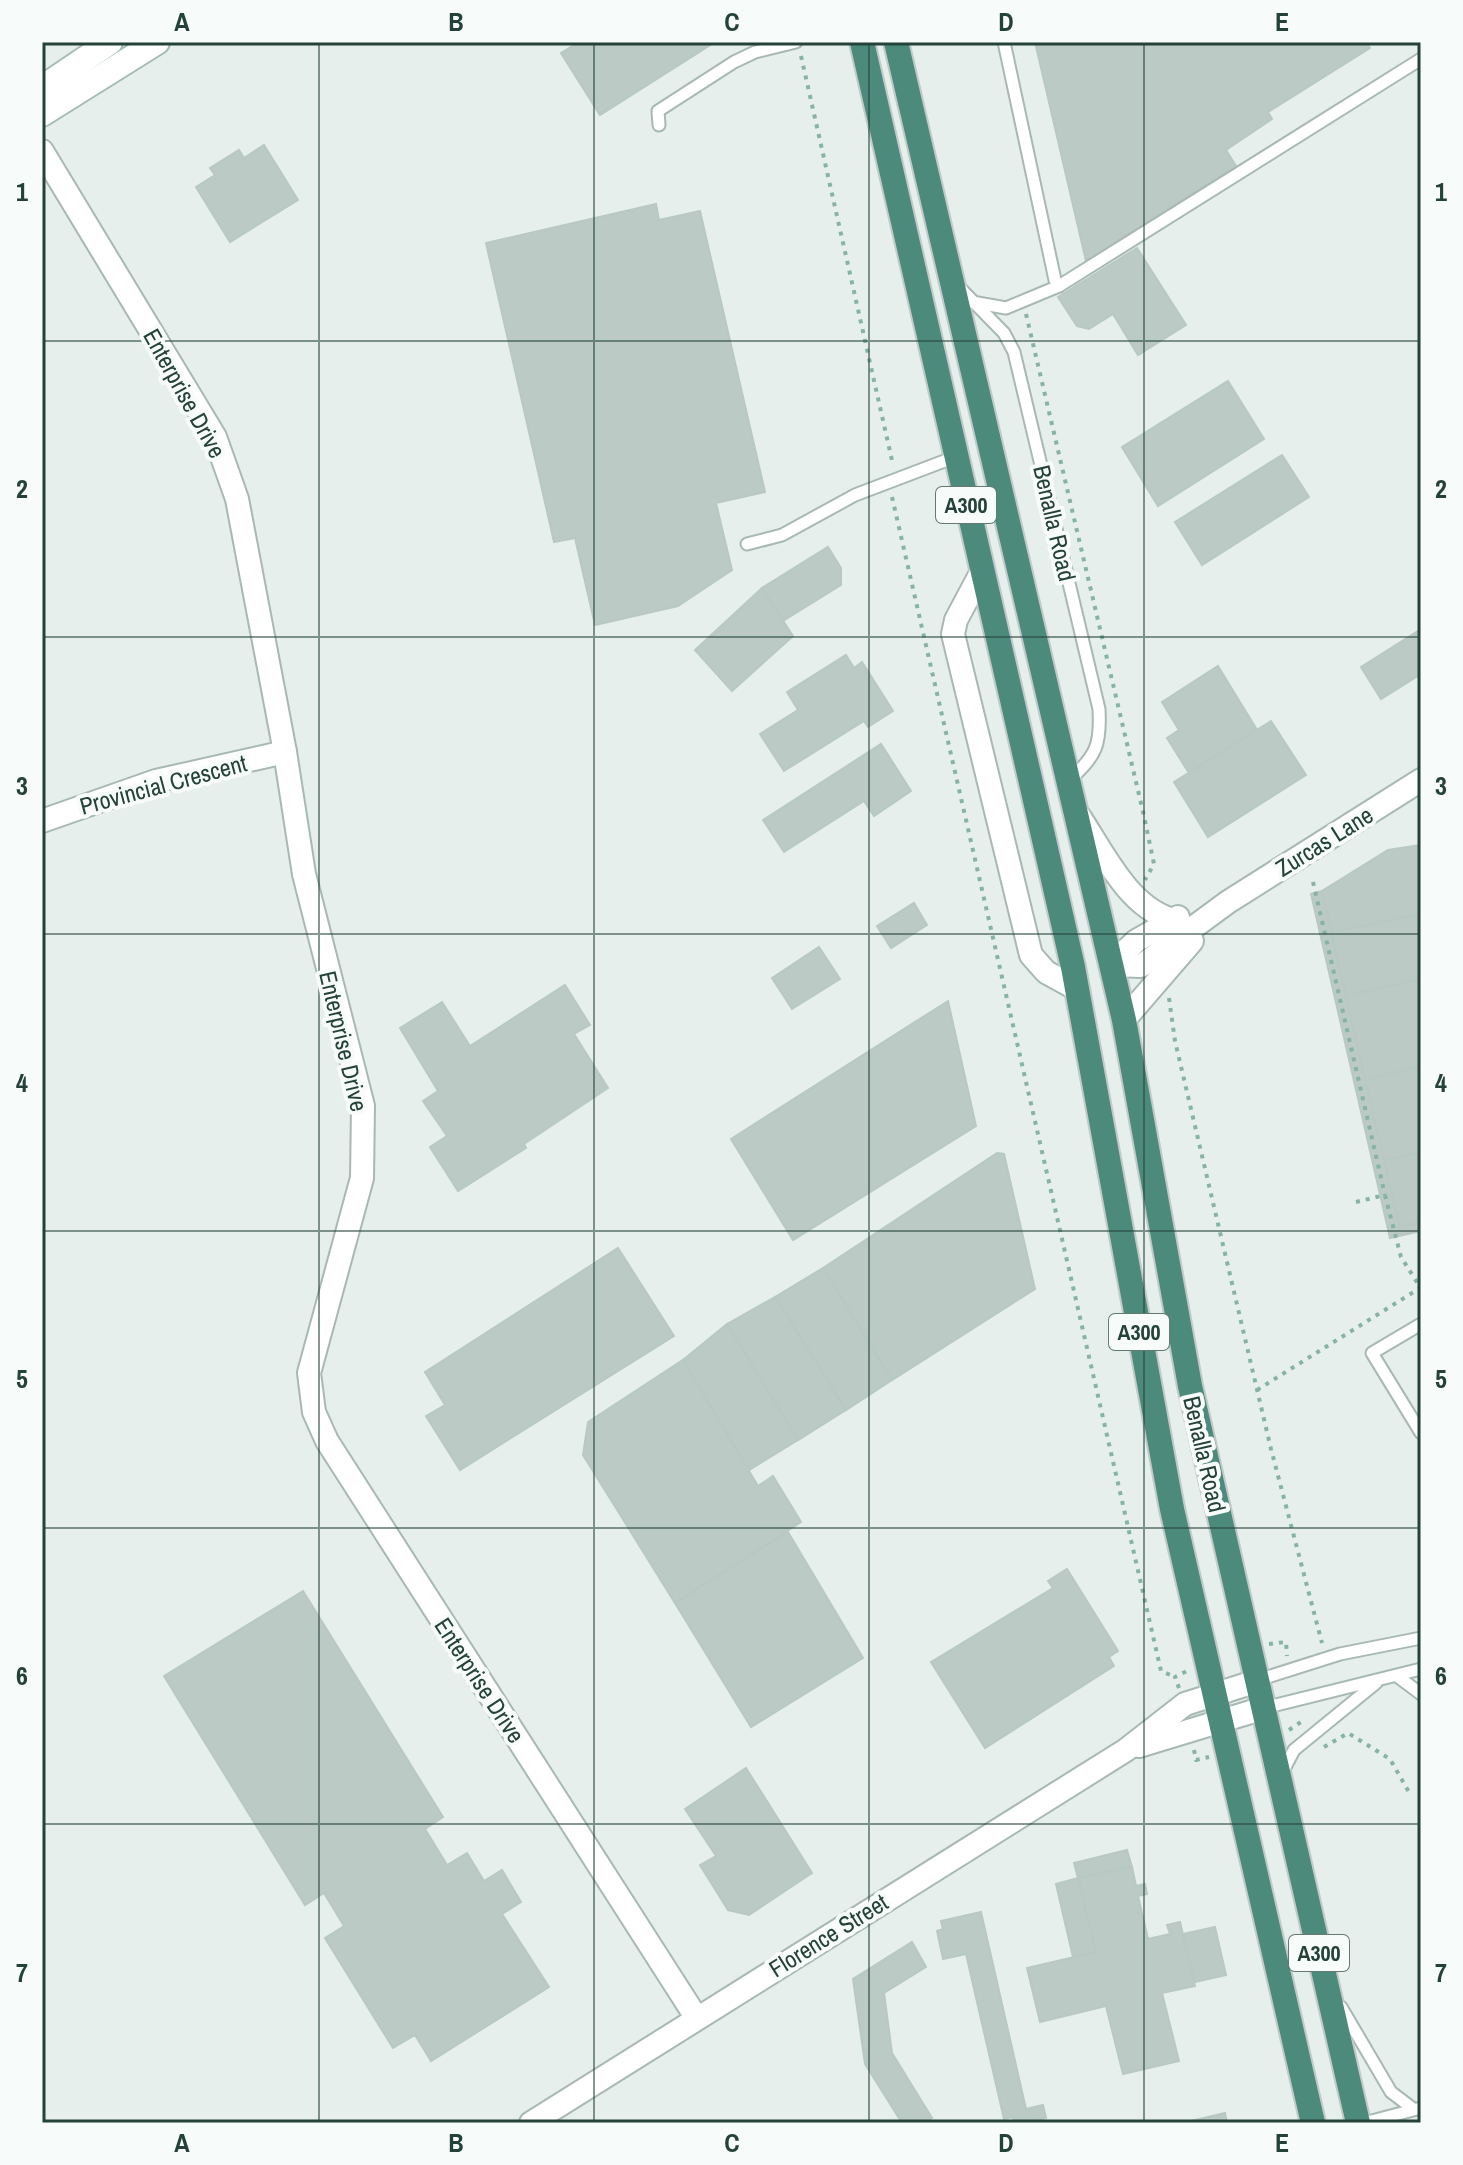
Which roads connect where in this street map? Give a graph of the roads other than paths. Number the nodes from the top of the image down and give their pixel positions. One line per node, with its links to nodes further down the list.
1 (110, 42): 8 (main road)
2 (157, 42): 9 (main road)
3 (797, 42): 10 (lane)
4 (862, 42): 16 (highway, Benalla Road / A300)
5 (1004, 42): 13 (lane)
6 (896, 43): 12 (highway, Benalla Road / A300)
7 (1421, 59): 13 (lane)
8 (42, 88)
9 (42, 114)
10 (659, 125)
11 (42, 151): 19 (street, Enterprise Drive)
12 (951, 277): 14 (lane, Benalla Road); 15 (highway, Benalla Road / A300)
13 (1059, 286): 14 (lane)
14 (971, 302): 21 (lane, Benalla Road)
15 (981, 405): 16 (highway); 21 (highway, Benalla Road / A300)
16 (955, 457): 17 (lane); 18 (highway, Benalla Road / A300)
17 (747, 544)
18 (981, 573): 27 (highway, Benalla Road / A300); 27 (street)
19 (285, 752): 23 (street, Provincial Crescent); 43 (street, Enterprise Drive)
20 (1421, 780): 24 (street, Zurcas Lane)
21 (1069, 781): 22 (highway, Benalla Road / A300)
22 (1076, 812): 25 (street); 26 (highway, Benalla Road / A300)
23 (42, 821)
24 (1228, 902): 25 (street, Zurcas Lane); 26 (street, Zurcas Lane); 28 (street, Zurcas Lane)
25 (1170, 919): 26 (street, Zurcas Lane)
26 (1111, 965): 27 (highway); 28 (highway, Benalla Road / A300)
27 (1075, 978): 36 (highway, Benalla Road / A300)
28 (1124, 1020): 35 (highway, Benalla Road / A300)
29 (1421, 1324): 30 (lane)
30 (1421, 1433)
31 (1421, 1638): 35 (lane)
32 (1421, 1669): 33 (lane)
33 (1397, 1676): 34 (lane); 37 (lane)
34 (1380, 1680): 38 (lane); 41 (lane)
35 (1257, 1681): 36 (street, Florence Street); 38 (highway, Benalla Road / A300)
36 (1215, 1694): 39 (highway, Benalla Road / A300); 40 (street, Florence Street)
37 (1421, 1694)
38 (1264, 1708): 39 (street, Florence Street); 41 (highway, Benalla Road / A300)
39 (1222, 1723): 40 (street, Florence Street); 46 (highway, Benalla Road / A300)
40 (1126, 1750): 43 (street, Florence Street)
41 (1280, 1783): 42 (highway, Benalla Road / A300)
42 (1325, 1979): 44 (lane); 47 (highway, Benalla Road / A300)
43 (696, 2017): 45 (street, Florence Street)
44 (1416, 2108): 48 (lane)
45 (531, 2123)
46 (1313, 2123)
47 (1358, 2123)
48 (1364, 2123)

